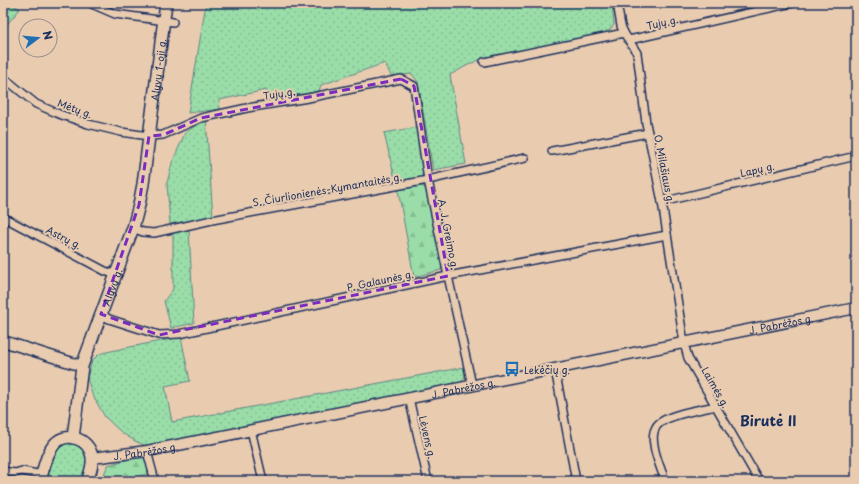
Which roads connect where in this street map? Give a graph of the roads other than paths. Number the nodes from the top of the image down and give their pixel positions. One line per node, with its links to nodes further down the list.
1 (91, 3): 5 (street)
2 (166, 3): 5 (main road, Alyvų 1-oji g.)
3 (617, 3): 6 (street, O. Milašiaus g.)
4 (792, 3): 7 (street, Tujų g.)
5 (169, 21): 12 (main road, Alyvų 1-oji g.)
6 (624, 33): 7 (street, O. Milašiaus g.); 8 (street)
7 (629, 40): 11 (street, O. Milašiaus g.)
8 (484, 62)
9 (3, 77): 12 (street, Mėtų g.)
10 (414, 86): 12 (street, Tujų g.); 16 (street, A. J. Greimo g.)
11 (648, 133): 13 (street); 17 (street, O. Milašiaus g.)
12 (149, 136): 19 (main road, Alyvų g.)
13 (552, 151)
14 (856, 156): 17 (street, Lapų g.)
15 (525, 158): 16 (street, S. Čiurlionienės-Kymantaitės g.)
16 (428, 180): 19 (street, S. Čiurlionienės-Kymantaitės g.); 22 (street, A. J. Greimo g.)
17 (662, 202): 20 (street, O. Milašiaus g.)
18 (3, 217): 21 (street, Astrų g.)
19 (133, 228): 21 (main road, Alyvų g.)
20 (667, 235): 22 (street, P. Galaunės g.); 26 (street, O. Milašiaus g.)
21 (116, 275): 24 (main road, Alyvų g.)
22 (448, 276): 24 (street, P. Galaunės g.); 29 (street, A. J. Greimo g.)
23 (856, 308): 26 (street, J. Pabrėžos g.)
24 (101, 314): 27 (main road, Alyvų g.)
25 (3, 341): 27 (street)
26 (684, 342): 28 (street, J. Pabrėžos g.); 31 (street, Laimės g.)
27 (82, 366): 33 (main road, Alyvų g.)
28 (555, 369): 29 (street, J. Pabrėžos g.); 42 (street)
29 (472, 385): 30 (street, J. Pabrėžos g.)
30 (409, 398): 32 (street, J. Pabrėžos g.); 41 (street, Lėvens g.)
31 (716, 406): 43 (street); 44 (street, Laimės g.)
32 (251, 430): 34 (street, J. Pabrėžos g.); 40 (street)
33 (73, 438): 35 (main road); 37 (main road)
34 (147, 451): 35 (street, J. Pabrėžos g.); 39 (street)
35 (92, 458): 38 (main road)
36 (3, 471): 37 (street)
37 (42, 478)
38 (87, 481)
39 (155, 481)
40 (263, 481)
41 (428, 481)
42 (576, 481)
43 (665, 481)
44 (759, 481)

